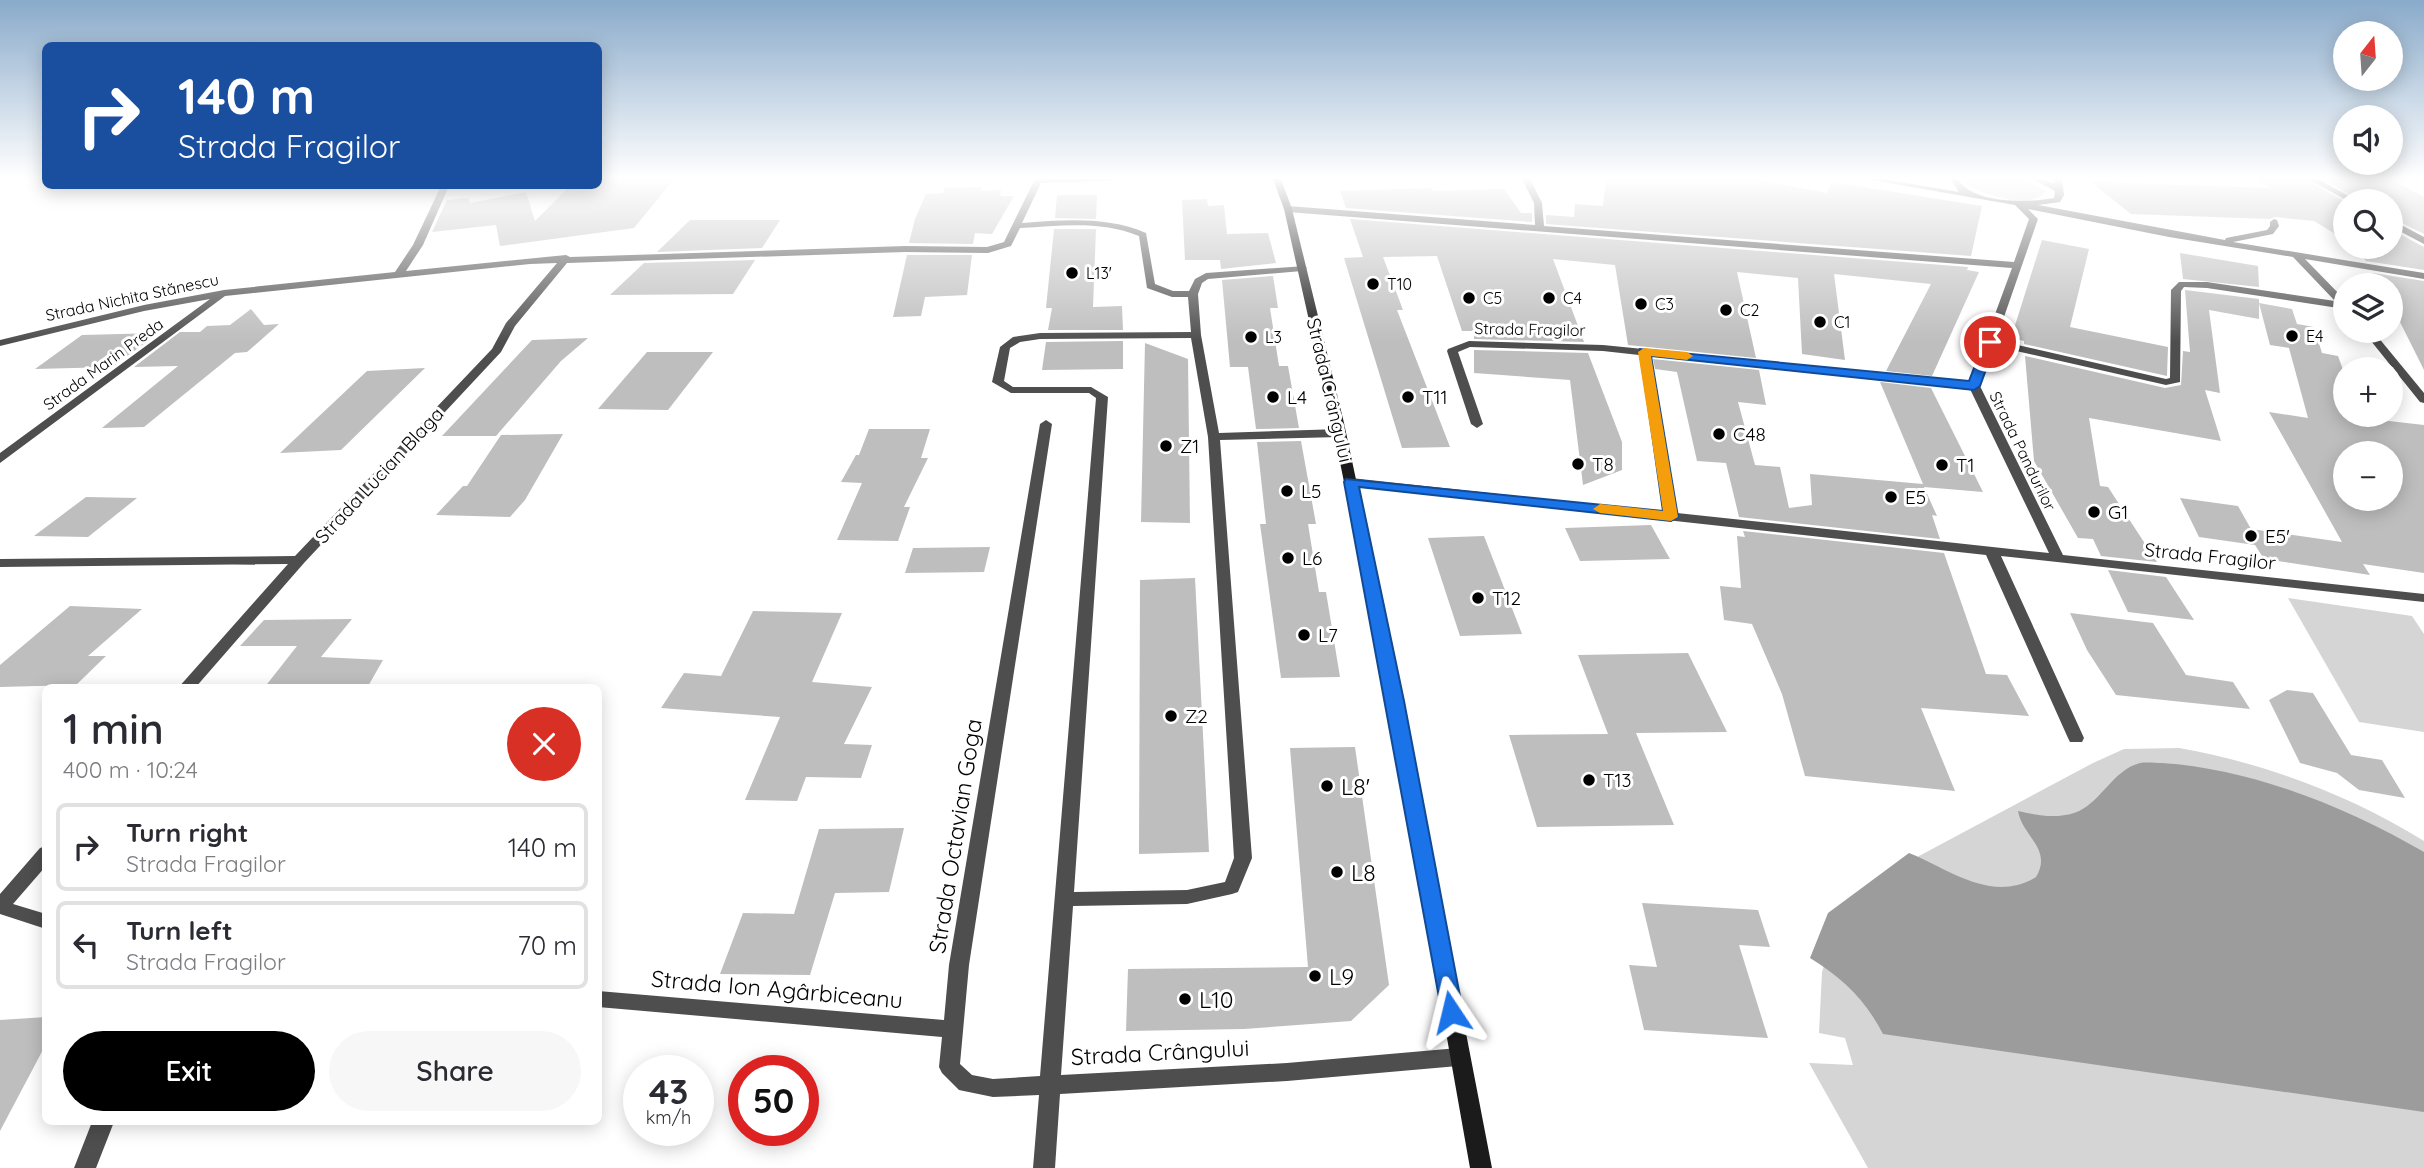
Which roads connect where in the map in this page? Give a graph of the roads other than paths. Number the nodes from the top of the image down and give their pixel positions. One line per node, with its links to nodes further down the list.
1 (423, 234): 14 (street)
2 (1013, 234): 11 (street, Strada Nichita Stănescu)
3 (1140, 234): 17 (street)
4 (1294, 234): 13 (main road, Strada Crângului)
5 (1599, 234): 12 (street)
6 (2028, 234): 12 (street, Strada Pandurilor)
7 (2169, 234): 9 (street)
8 (2262, 234): 9 (street)
9 (2217, 242): 10 (street)
10 (2295, 254): 15 (street); 18 (street)
11 (566, 258): 14 (street, Strada Nichita Stănescu); 36 (street, Strada Lucian Blaga)
12 (2015, 265): 21 (street, Strada Pandurilor)
13 (1302, 268): 17 (street); 29 (main road, Strada Crângului)
14 (399, 274): 16 (street, Strada Nichita Stănescu)
15 (2424, 276)
16 (224, 293): 22 (street, Strada Nichita Stănescu); 31 (street, Strada Marin Preda)
17 (1193, 294): 20 (street)
18 (2333, 294)
19 (2333, 304): 21 (street)
20 (1196, 335): 30 (street); 42 (street, Strada Crângului)
21 (1990, 342): 25 (street, Strada Pandurilor)
22 (0, 343)
23 (2378, 343): 26 (street)
24 (1644, 352): 25 (street, Strada Fragilor); 28 (street, Strada Fragilor); 33 (street)
25 (1974, 386): 35 (street, Strada Pandurilor)
26 (2424, 400)
27 (1046, 424): 46 (street, Strada Octavian Goga)
28 (1477, 424)
29 (1340, 433): 30 (street); 32 (main road, Strada Crângului)
30 (1213, 437): 42 (street)
31 (0, 458)
32 (1351, 482): 33 (street, Strada Fragilor); 47 (main road, Strada Crângului)
33 (1671, 517): 34 (street, Strada Fragilor)
34 (1991, 550): 35 (street, Strada Fragilor); 40 (street)
35 (2057, 558): 38 (street, Strada Fragilor)
36 (299, 559): 37 (street); 39 (street, Strada Lucian Blaga)
37 (0, 563)
38 (2424, 598)
39 (190, 684)
40 (2076, 738)
41 (42, 858): 43 (street)
42 (1065, 899): 48 (street, Strada Crângului)
43 (0, 907): 44 (street)
44 (42, 921)
45 (602, 999): 46 (street, Strada Ion Agârbiceanu)
46 (952, 1029): 48 (street, Strada Octavian Goga)
47 (1458, 1057): 48 (street, Strada Crângului); 52 (main road, Strada Crângului)
48 (1051, 1084): 51 (street)
49 (102, 1125): 50 (street)
50 (85, 1168)
51 (1044, 1168)
52 (1481, 1168)

